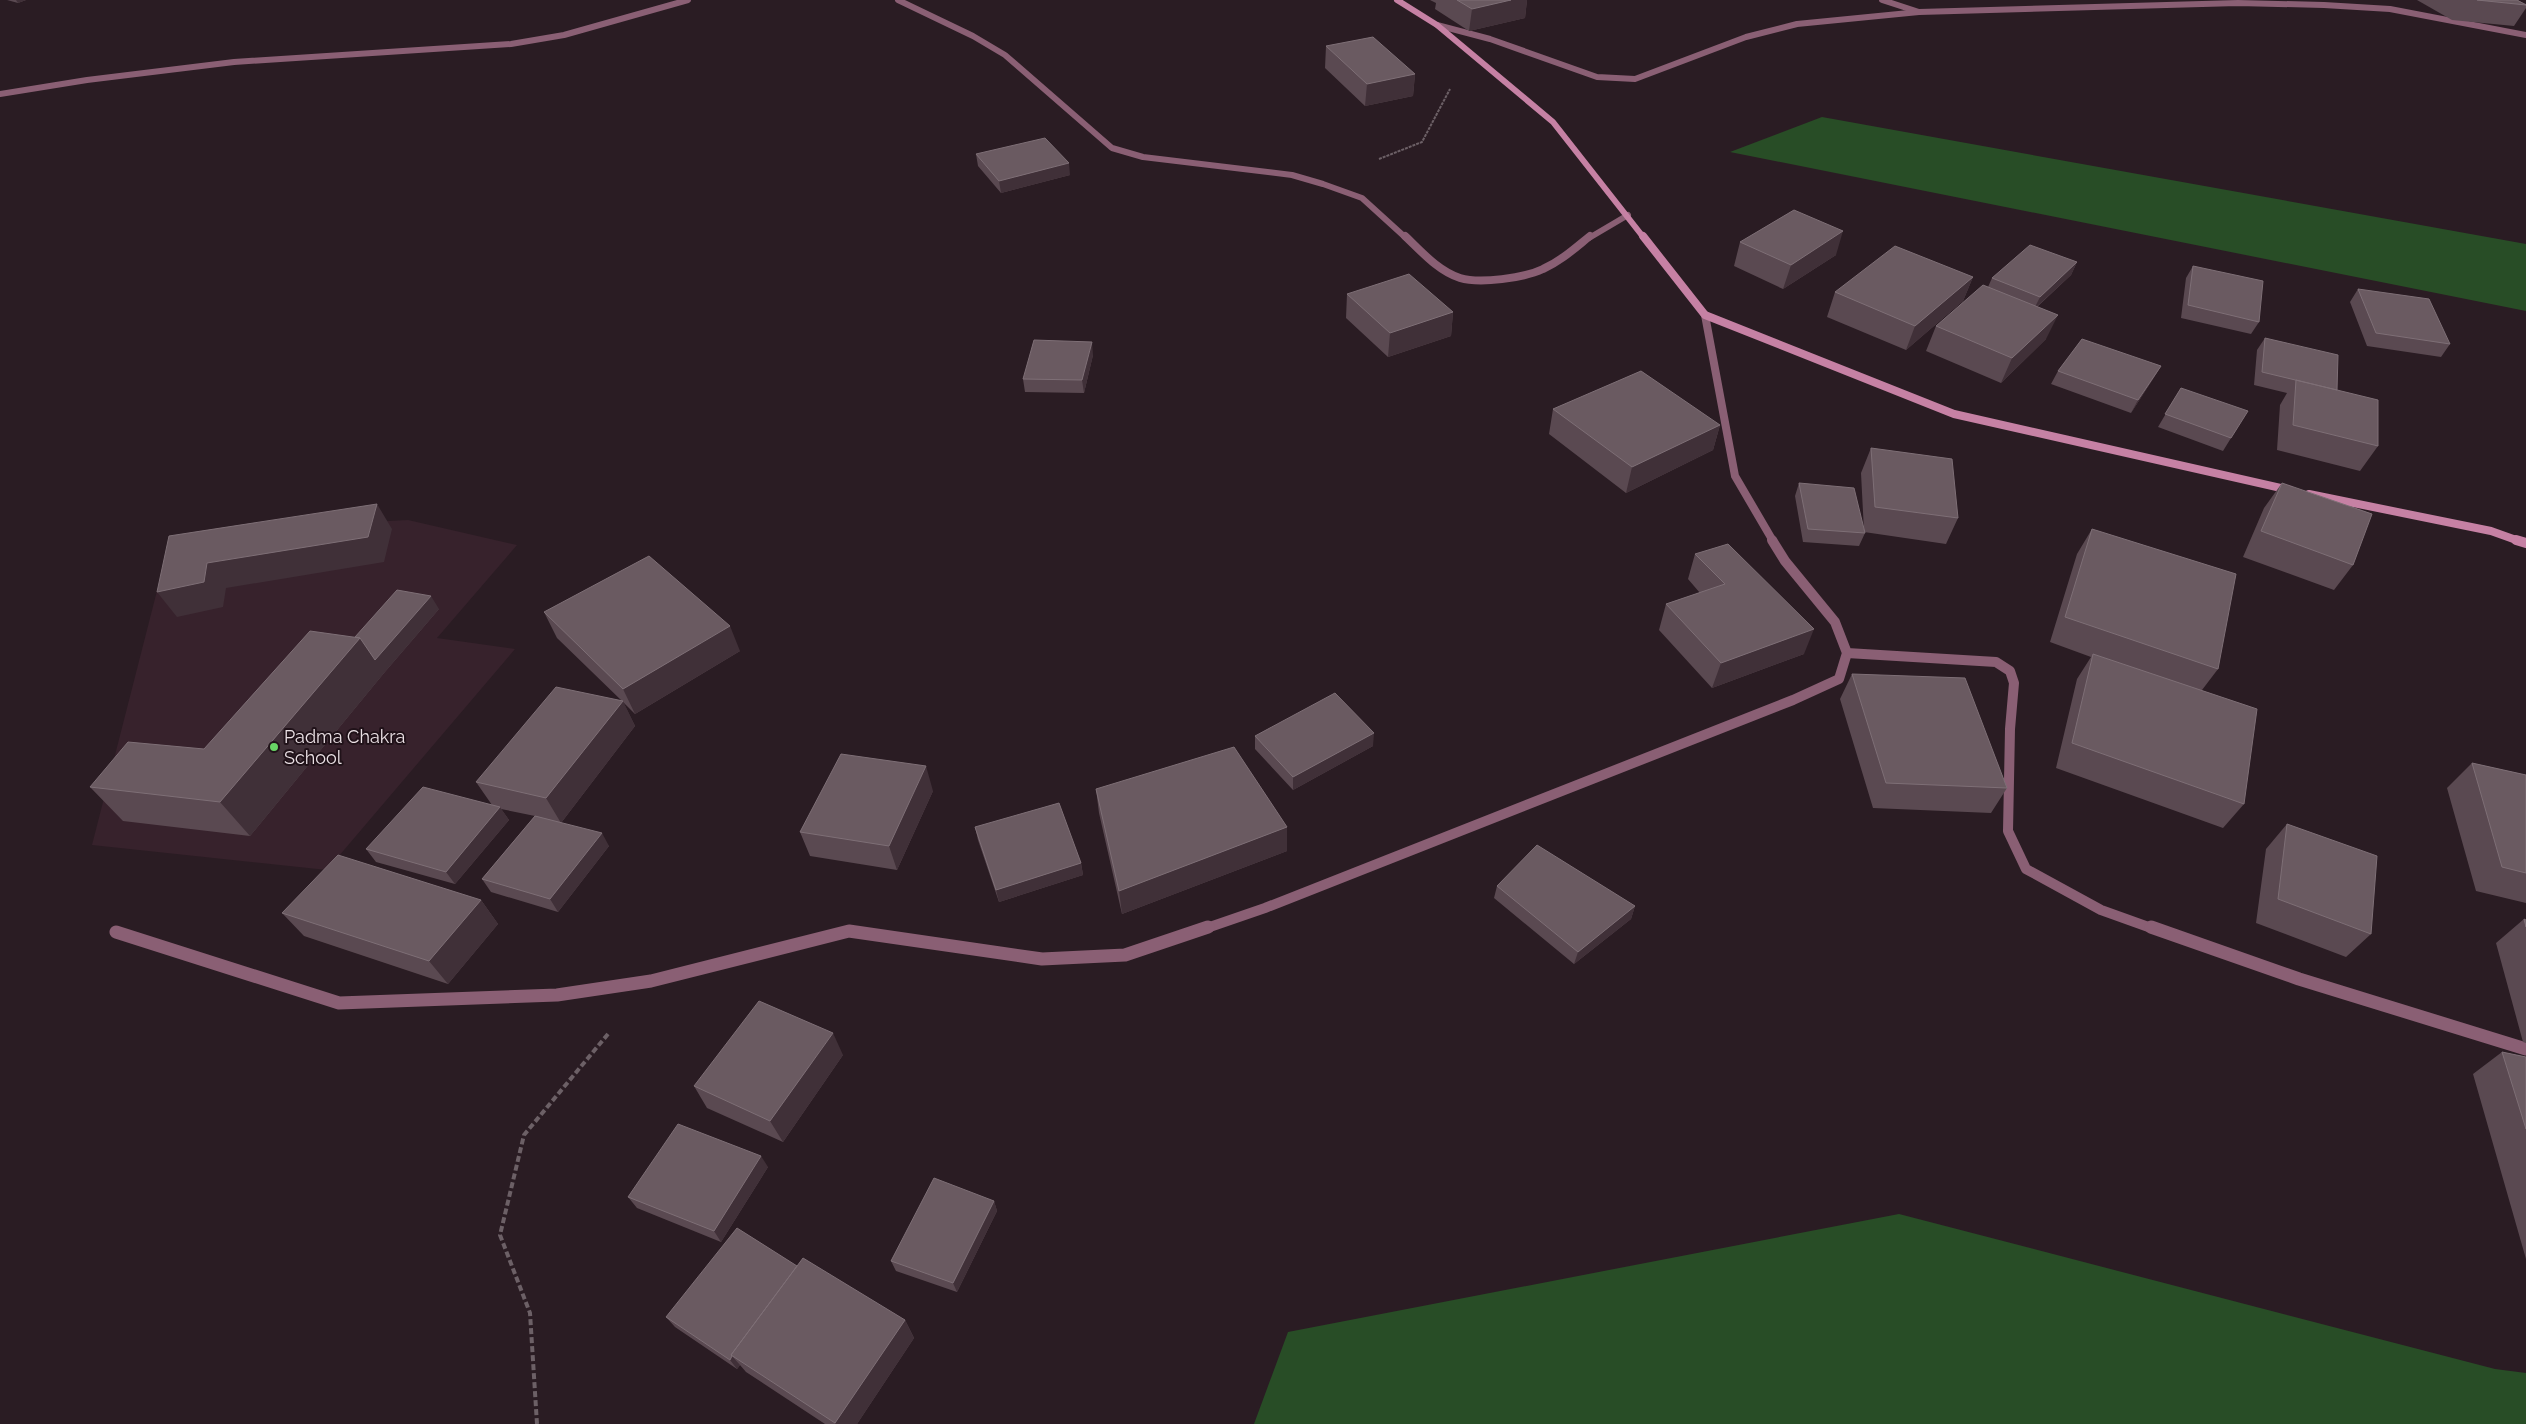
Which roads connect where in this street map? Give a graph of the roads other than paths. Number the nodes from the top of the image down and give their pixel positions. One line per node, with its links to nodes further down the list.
1 (688, 0): 8 (street)
2 (898, 0): 9 (street)
3 (1398, 0): 6 (street)
4 (1882, 0): 5 (street)
5 (1918, 12): 6 (street); 7 (street)
6 (1437, 25): 9 (street)
7 (2526, 35)
8 (0, 94)
9 (1628, 215): 10 (street)
10 (1704, 315): 11 (street); 12 (street)
11 (2526, 543)
12 (1847, 653): 13 (street); 14 (street)
13 (116, 932)
14 (2526, 1049)

